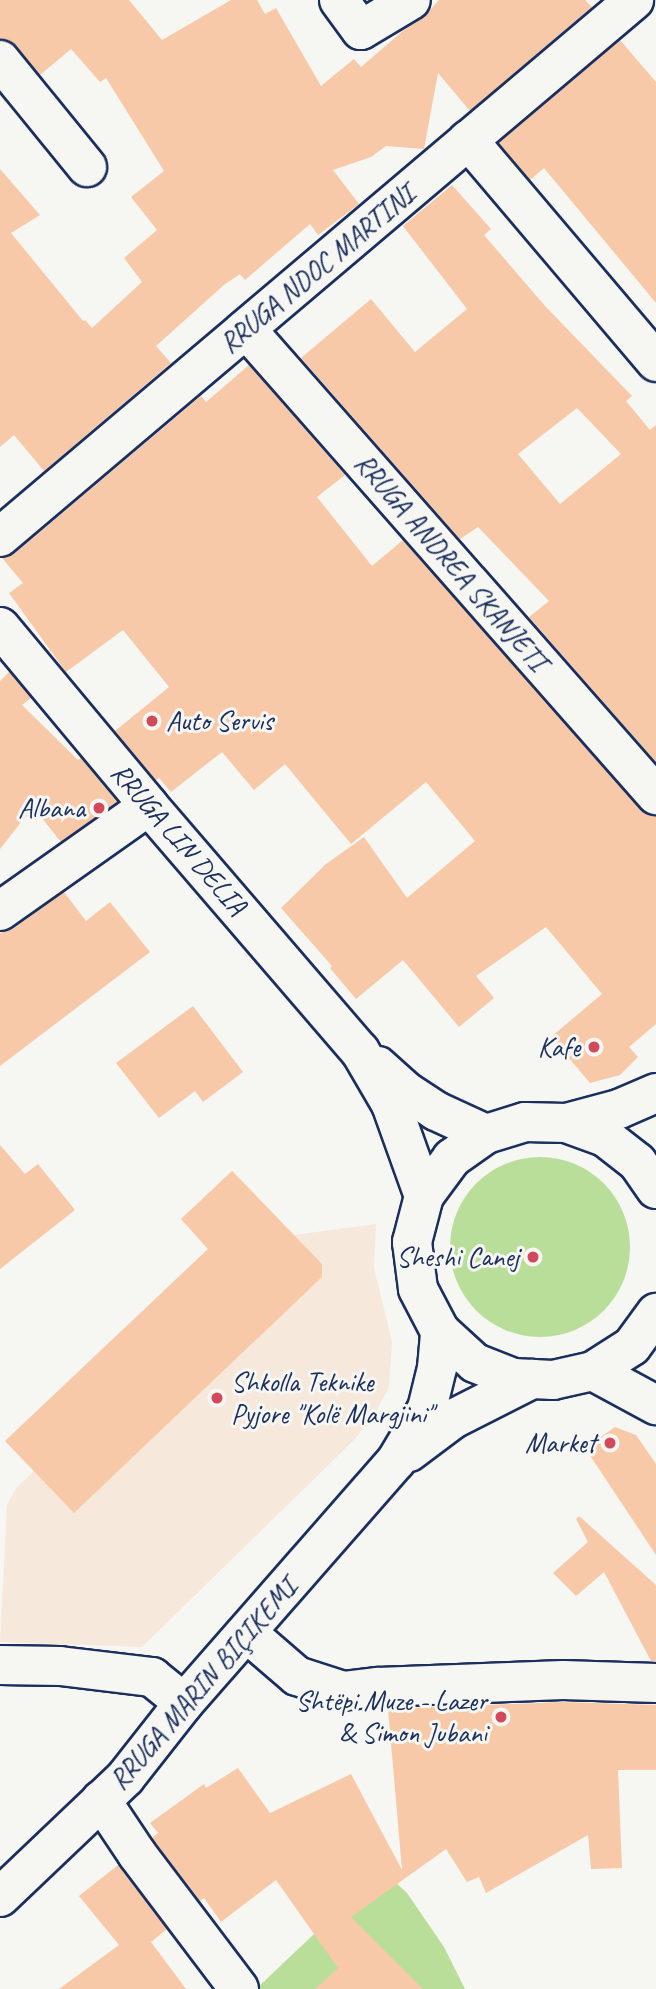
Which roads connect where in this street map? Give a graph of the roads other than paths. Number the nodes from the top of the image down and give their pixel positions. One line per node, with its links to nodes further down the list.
1 (339, 0): 2 (main road)
2 (411, 0)
3 (634, 0): 5 (main road, RRUGA NDOC MARTINI)
4 (0, 60): 6 (main road)
5 (468, 140): 7 (main road, RRUGA NDOC MARTINI); 8 (main road)
6 (87, 167)
7 (246, 329): 9 (main road, RRUGA NDOC MARTINI); 11 (main road, RRUGA ANDREA SKANJETI)
8 (656, 362)
9 (0, 537)
10 (0, 627): 12 (main road, RRUGA LIN DELIA)
11 (656, 795)
12 (149, 806): 13 (main road); 14 (main road, RRUGA LIN DELIA)
13 (0, 911)
14 (360, 1051): 17 (main road, RRUGA LIN DELIA); 19 (main road, RRUGA LIN DELIA)
15 (656, 1093): 16 (main road)
16 (566, 1123): 17 (main road); 18 (main road)
17 (486, 1134): 19 (main road)
18 (656, 1189)
19 (424, 1196): 21 (main road)
20 (656, 1313): 22 (main road)
21 (440, 1331): 23 (main road); 25 (main road, RRUGA MARIN BIÇIKEMI)
22 (593, 1371): 23 (main road); 24 (main road)
23 (532, 1379): 25 (main road, RRUGA MARIN BIÇIKEMI)
24 (656, 1405)
25 (396, 1461): 26 (main road, RRUGA MARIN BIÇIKEMI)
26 (247, 1633): 28 (main road); 29 (main road, RRUGA MARIN BIÇIKEMI)
27 (0, 1665): 29 (main road)
28 (656, 1683)
29 (184, 1703): 30 (main road, RRUGA MARIN BIÇIKEMI)
30 (102, 1800): 31 (main road, RRUGA MARIN BIÇIKEMI); 32 (main road)
31 (0, 1896)
32 (239, 1989)

